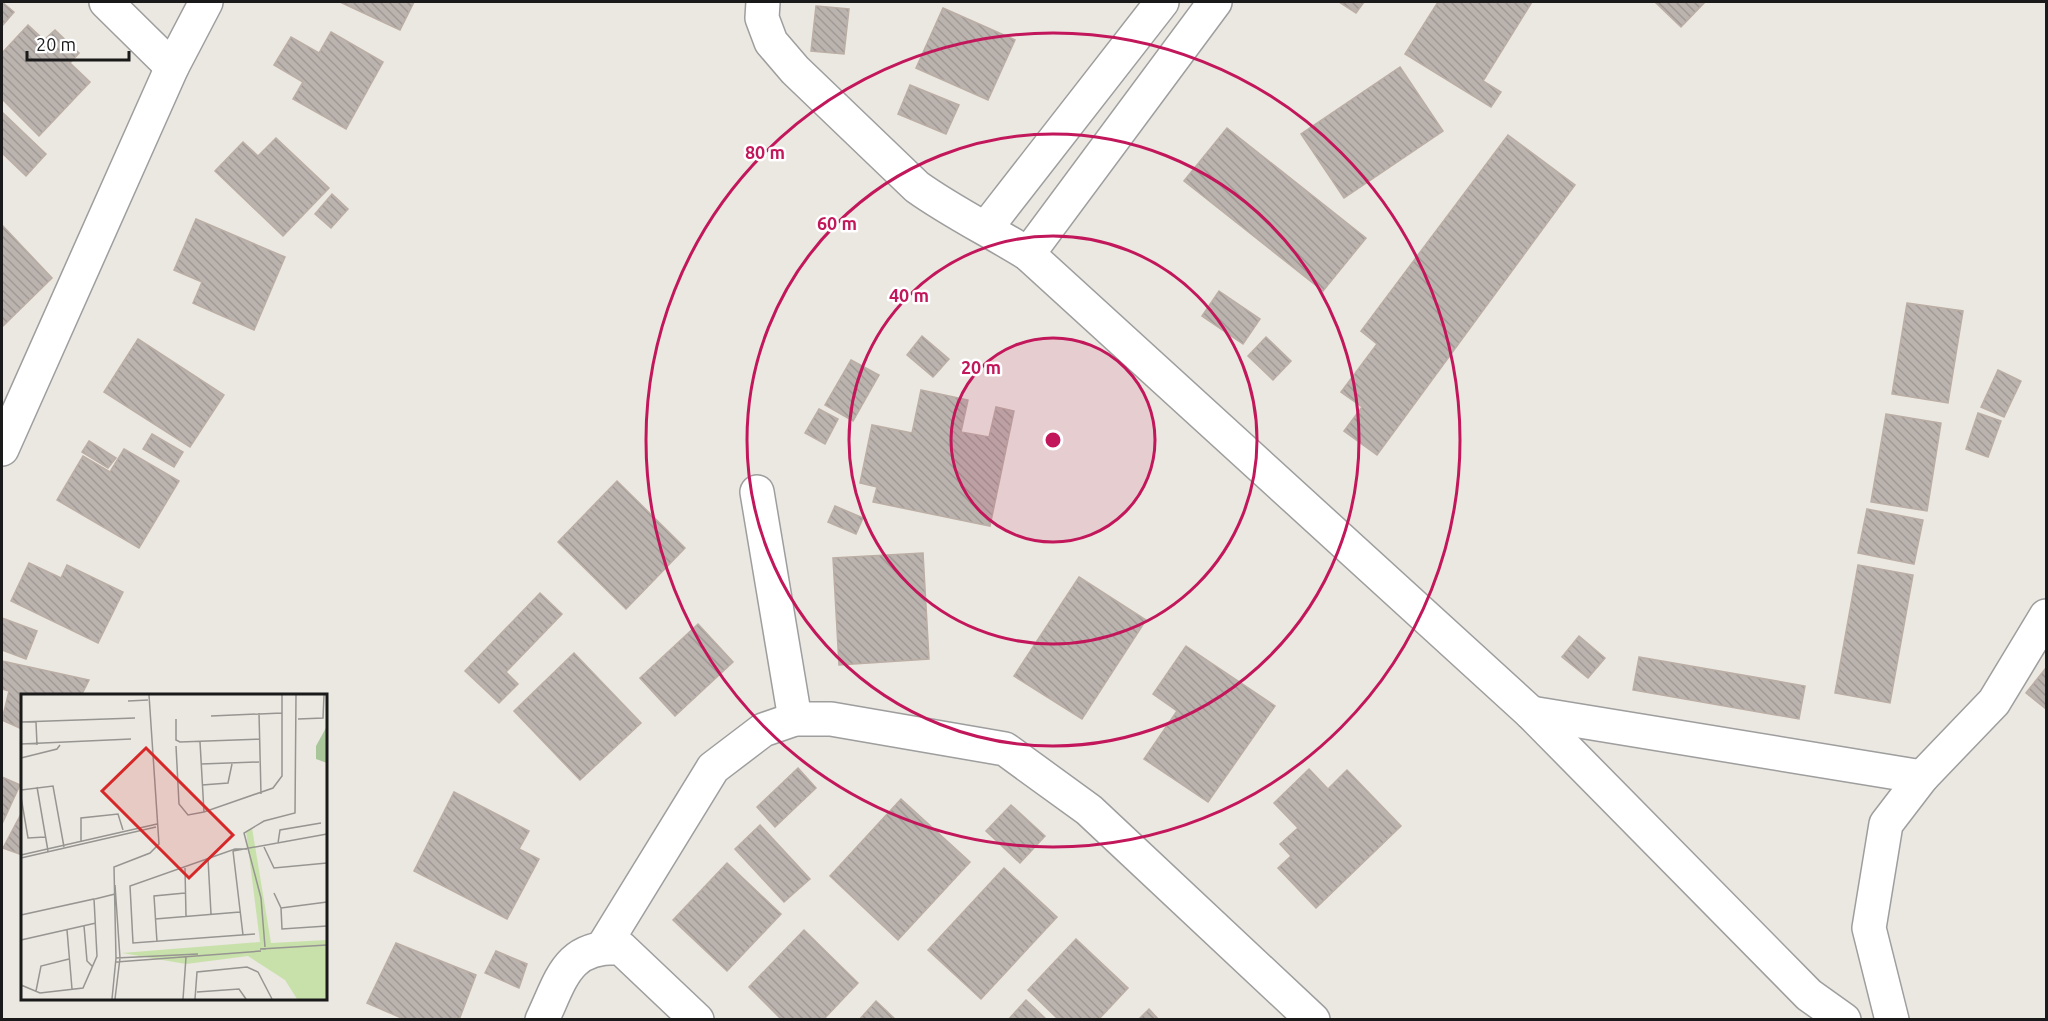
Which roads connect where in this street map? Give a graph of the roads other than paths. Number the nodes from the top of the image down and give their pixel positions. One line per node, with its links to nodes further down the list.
1 (106, 2): 6 (street)
2 (206, 2): 6 (street)
3 (763, 2): 7 (street)
4 (1162, 2): 7 (street)
5 (1215, 2): 8 (street)
6 (172, 67): 9 (street)
7 (986, 228): 8 (street)
8 (1028, 254): 12 (street)
9 (2, 447)
10 (757, 492): 13 (street)
11 (2046, 616): 14 (street)
12 (1531, 713): 14 (street); 19 (street)
13 (795, 719): 15 (street); 18 (street)
14 (1922, 777): 20 (street)
15 (603, 947): 16 (street); 17 (street)
16 (542, 1020)
17 (698, 1020)
18 (1313, 1020)
19 (1844, 1020)
20 (1892, 1020)

